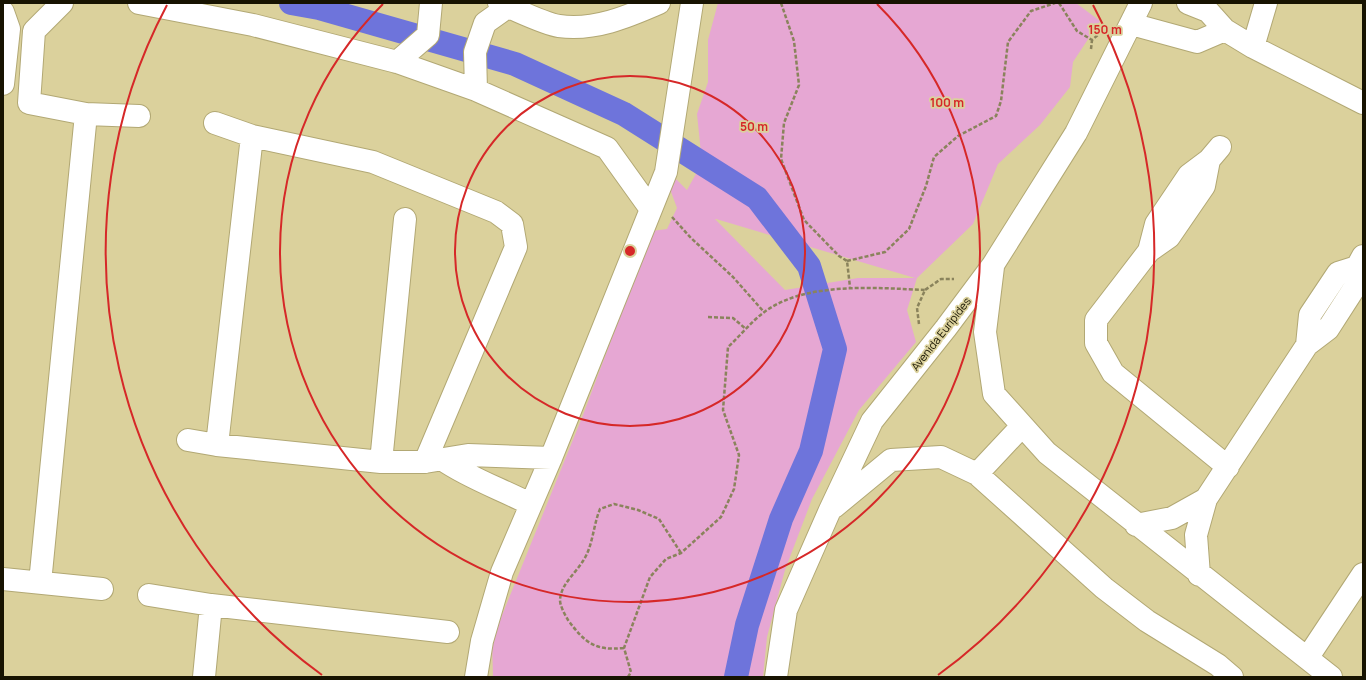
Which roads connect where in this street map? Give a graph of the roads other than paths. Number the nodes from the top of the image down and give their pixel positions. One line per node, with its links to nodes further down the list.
1 (62, 3): 18 (street)
2 (139, 3): 14 (street)
3 (431, 3): 14 (street)
4 (659, 3): 9 (street)
5 (692, 3): 23 (street)
6 (1141, 3): 11 (street, Avenida Euripides)
7 (1188, 3): 12 (street)
8 (1266, 3): 13 (street)
9 (504, 5): 16 (street)
10 (3, 12): 15 (street)
11 (1131, 24): 12 (street); 26 (street, Avenida Euripides)
12 (1225, 30): 13 (street)
13 (1253, 47): 17 (street)
14 (397, 62): 16 (street)
15 (3, 84)
16 (476, 90): 23 (street)
17 (1363, 103)
18 (86, 114): 19 (street); 42 (street)
19 (139, 116)
20 (214, 123): 21 (street)
21 (252, 136): 29 (street); 31 (street)
22 (1214, 153): 33 (street)
23 (653, 202): 30 (street)
24 (405, 218): 32 (street)
25 (1360, 262): 33 (street)
26 (993, 265): 27 (street); 37 (street, Avenida Euripides)
27 (1022, 426): 34 (street); 38 (street)
28 (188, 440): 29 (street)
29 (217, 445): 32 (street)
30 (551, 458): 31 (street); 36 (street)
31 (434, 461): 32 (street); 36 (street)
32 (381, 462)
33 (1228, 467): 35 (street)
34 (977, 474): 37 (street); 51 (street)
35 (1206, 499): 38 (street); 40 (street)
36 (530, 504): 49 (street)
37 (830, 510): 50 (street, Avenida Euripides)
38 (1136, 525): 40 (street)
39 (1363, 574): 47 (street)
40 (1199, 575): 47 (street)
41 (3, 579): 42 (street)
42 (40, 583): 43 (street)
43 (102, 589)
44 (149, 596): 45 (street)
45 (210, 605): 46 (street); 48 (street)
46 (448, 632)
47 (1308, 657): 52 (street)
48 (204, 677)
49 (476, 677)
50 (776, 677)
51 (1232, 677)
52 (1331, 677)

